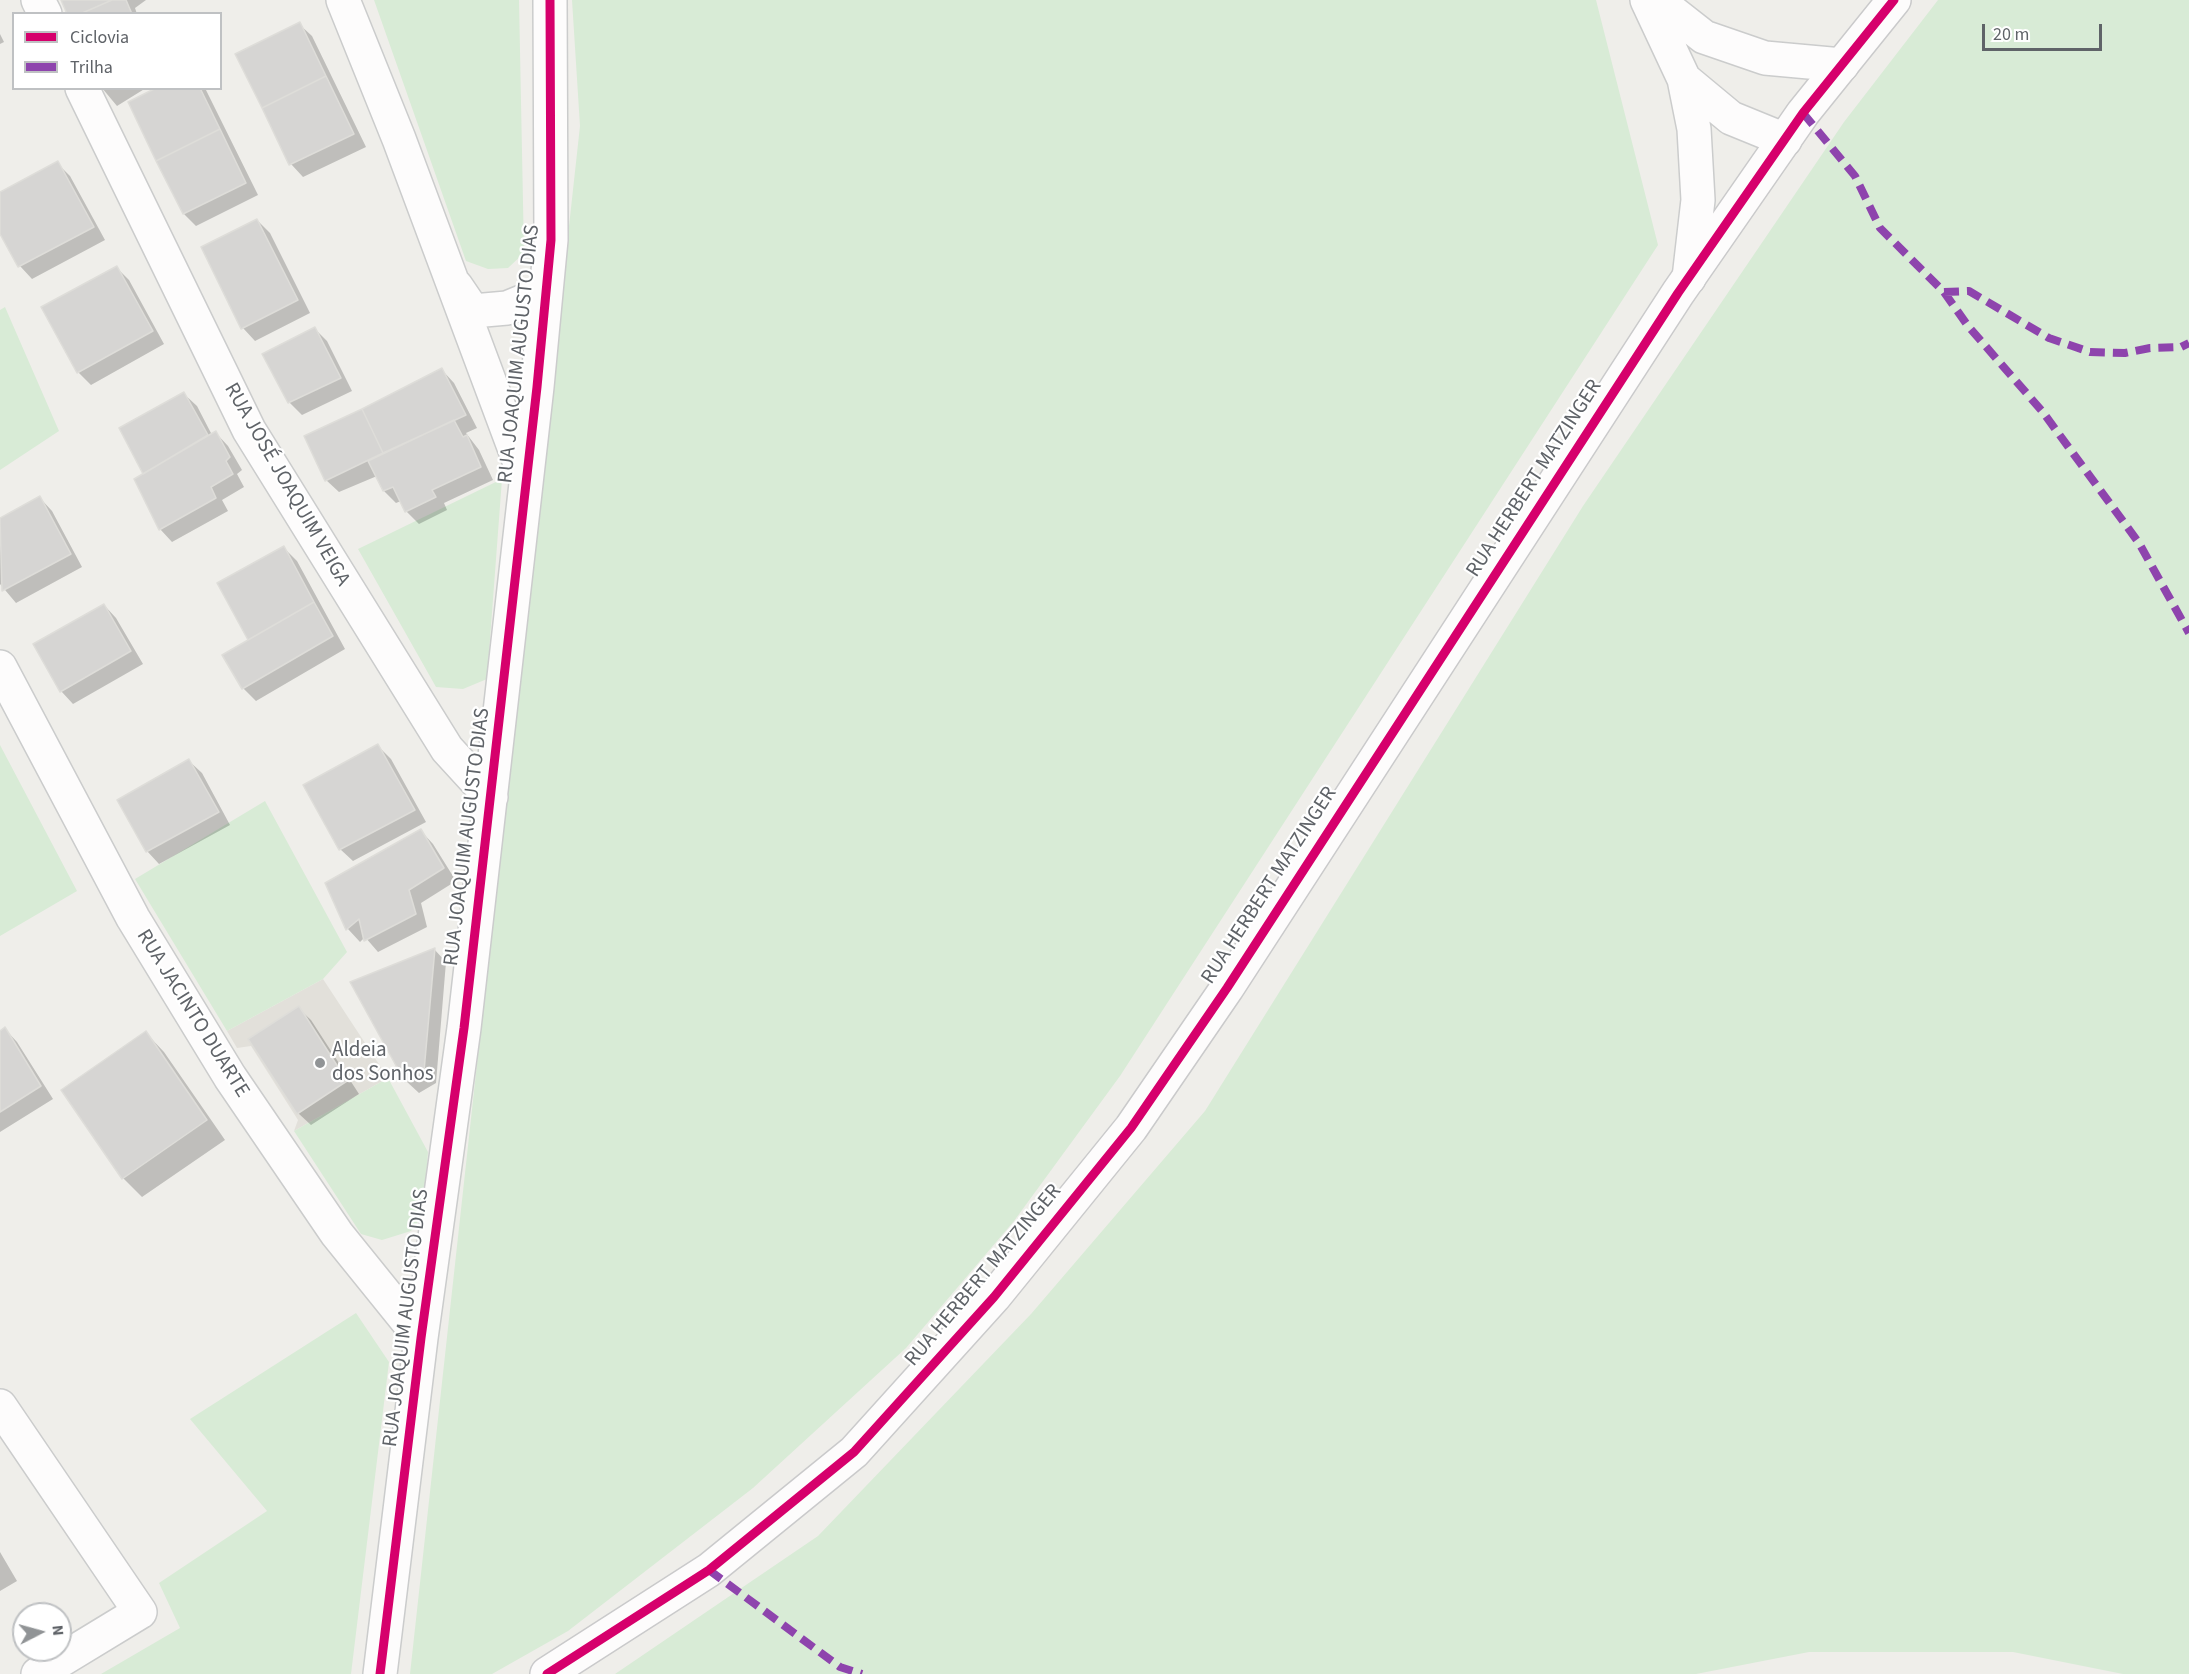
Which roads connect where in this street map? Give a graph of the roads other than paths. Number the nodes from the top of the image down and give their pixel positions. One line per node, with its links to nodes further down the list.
1 (342, 0): 10 (street)
2 (550, 0): 12 (street, RUA JOAQUIM AUGUSTO DIAS)
3 (1647, 0): 7 (street)
4 (1657, 0): 6 (street)
5 (1894, 0): 6 (street, RUA HERBERT MATZINGER)
6 (1842, 65): 9 (street, RUA HERBERT MATZINGER)
7 (1684, 79): 9 (street); 11 (street)
8 (82, 90): 15 (street, RUA JOSÉ JOAQUIM VEIGA)
9 (1785, 140): 11 (street, RUA HERBERT MATZINGER)
10 (447, 272): 12 (street); 13 (street)
11 (1689, 278): 20 (street, RUA HERBERT MATZINGER)
12 (546, 292): 13 (street, RUA JOAQUIM AUGUSTO DIAS)
13 (526, 479): 15 (street, RUA JOAQUIM AUGUSTO DIAS)
14 (0, 667): 16 (street, RUA JACINTO DUARTE)
15 (491, 797): 16 (street, RUA JOAQUIM AUGUSTO DIAS)
16 (421, 1338): 19 (street, RUA JOAQUIM AUGUSTO DIAS)
17 (0, 1406): 18 (street)
18 (38, 1674)
19 (380, 1674)
20 (547, 1674)

